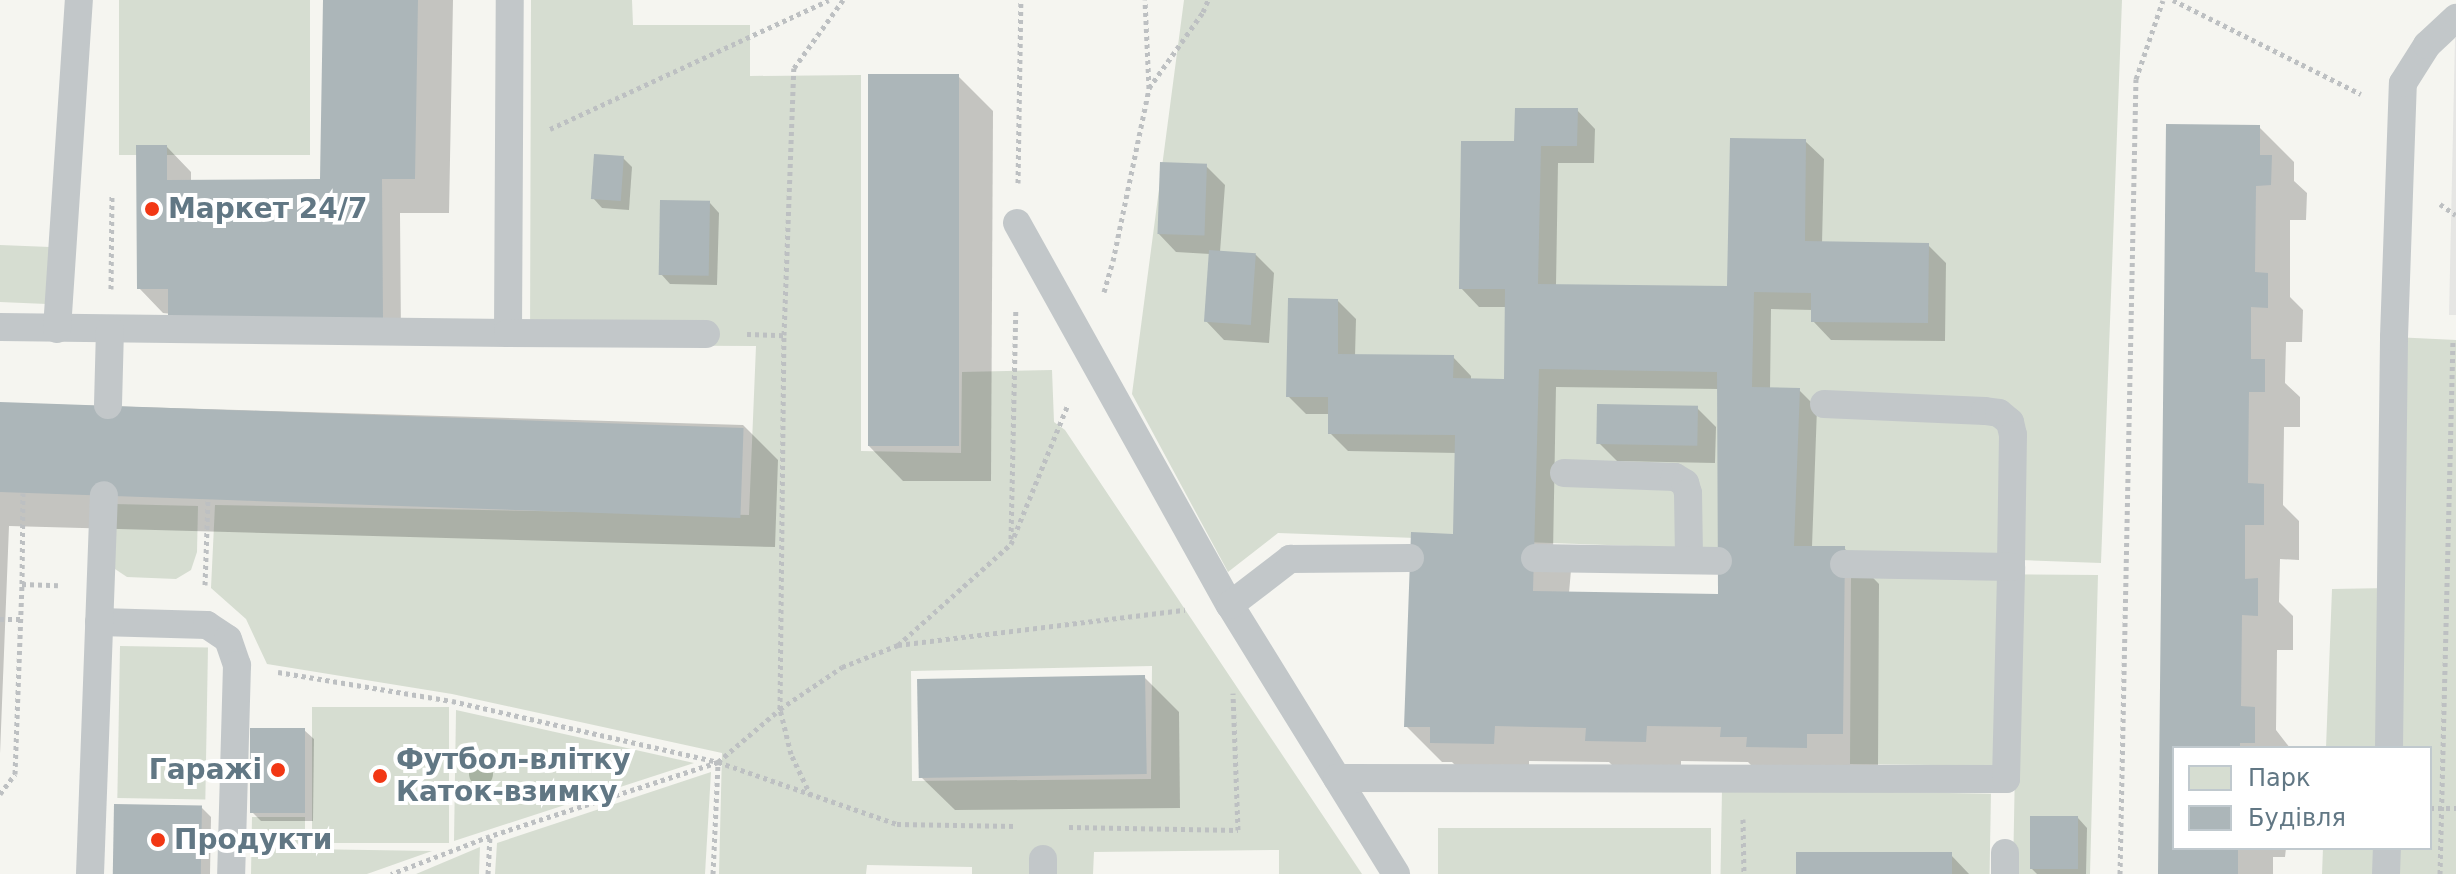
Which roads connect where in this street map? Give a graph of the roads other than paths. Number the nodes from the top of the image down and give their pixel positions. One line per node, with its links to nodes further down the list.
1 (79, 0): 6 (lane)
2 (510, 0): 8 (lane)
3 (2456, 18): 22 (lane)
4 (1017, 223): 20 (lane)
5 (0, 327): 6 (lane)
6 (57, 329): 7 (lane)
7 (110, 330): 8 (lane); 11 (lane)
8 (508, 333): 9 (lane)
9 (706, 334)
10 (1824, 404): 19 (lane)
11 (108, 405)
12 (1564, 473): 16 (lane)
13 (104, 495): 21 (lane)
14 (1410, 558): 20 (lane)
15 (1535, 558): 16 (lane)
16 (1689, 560): 17 (lane)
17 (1718, 561)
18 (1844, 564): 19 (lane)
19 (2011, 567): 23 (lane)
20 (1230, 605): 23 (lane)
21 (99, 622): 25 (lane); 26 (lane)
22 (2389, 746)
23 (1337, 778): 27 (lane)
24 (2387, 850): 28 (lane)
25 (90, 874)
26 (231, 874)
27 (1396, 874)
28 (2386, 874)

